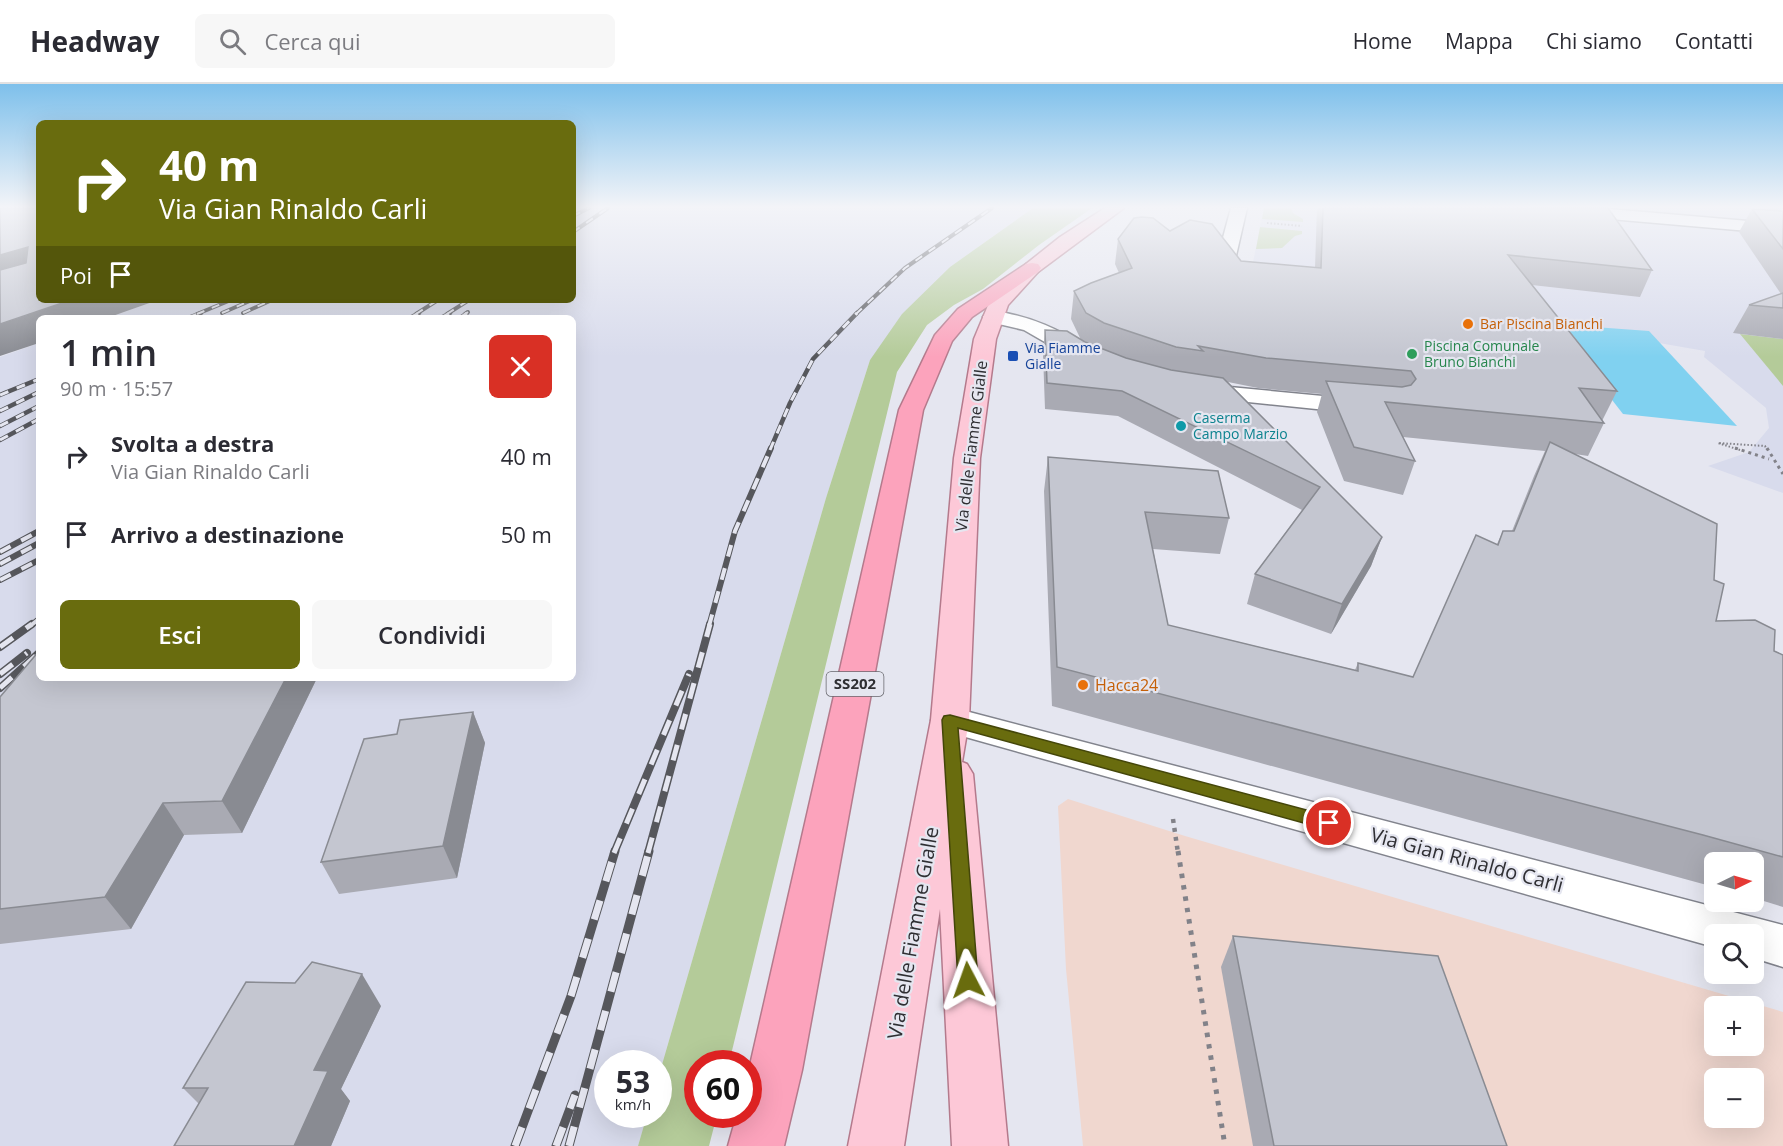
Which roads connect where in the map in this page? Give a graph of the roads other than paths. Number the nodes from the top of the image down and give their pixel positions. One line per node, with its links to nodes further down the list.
1 (1045, 258): 2 (main road, Via delle Fiamme Gialle)
2 (1032, 268): 3 (main road, Via delle Fiamme Gialle); 11 (highway, SS202)
3 (993, 317): 4 (street); 7 (main road, Via delle Fiamme Gialle)
4 (1101, 363)
5 (1178, 387): 6 (street)
6 (1391, 409)
7 (950, 720): 8 (street, Via Gian Rinaldo Carli); 12 (main road, Via delle Fiamme Gialle); 13 (main road, Via delle Fiamme Gialle)
8 (1704, 924)
9 (1764, 941): 10 (street)
10 (1783, 946)
11 (756, 1146)
12 (876, 1146)
13 (980, 1146)

